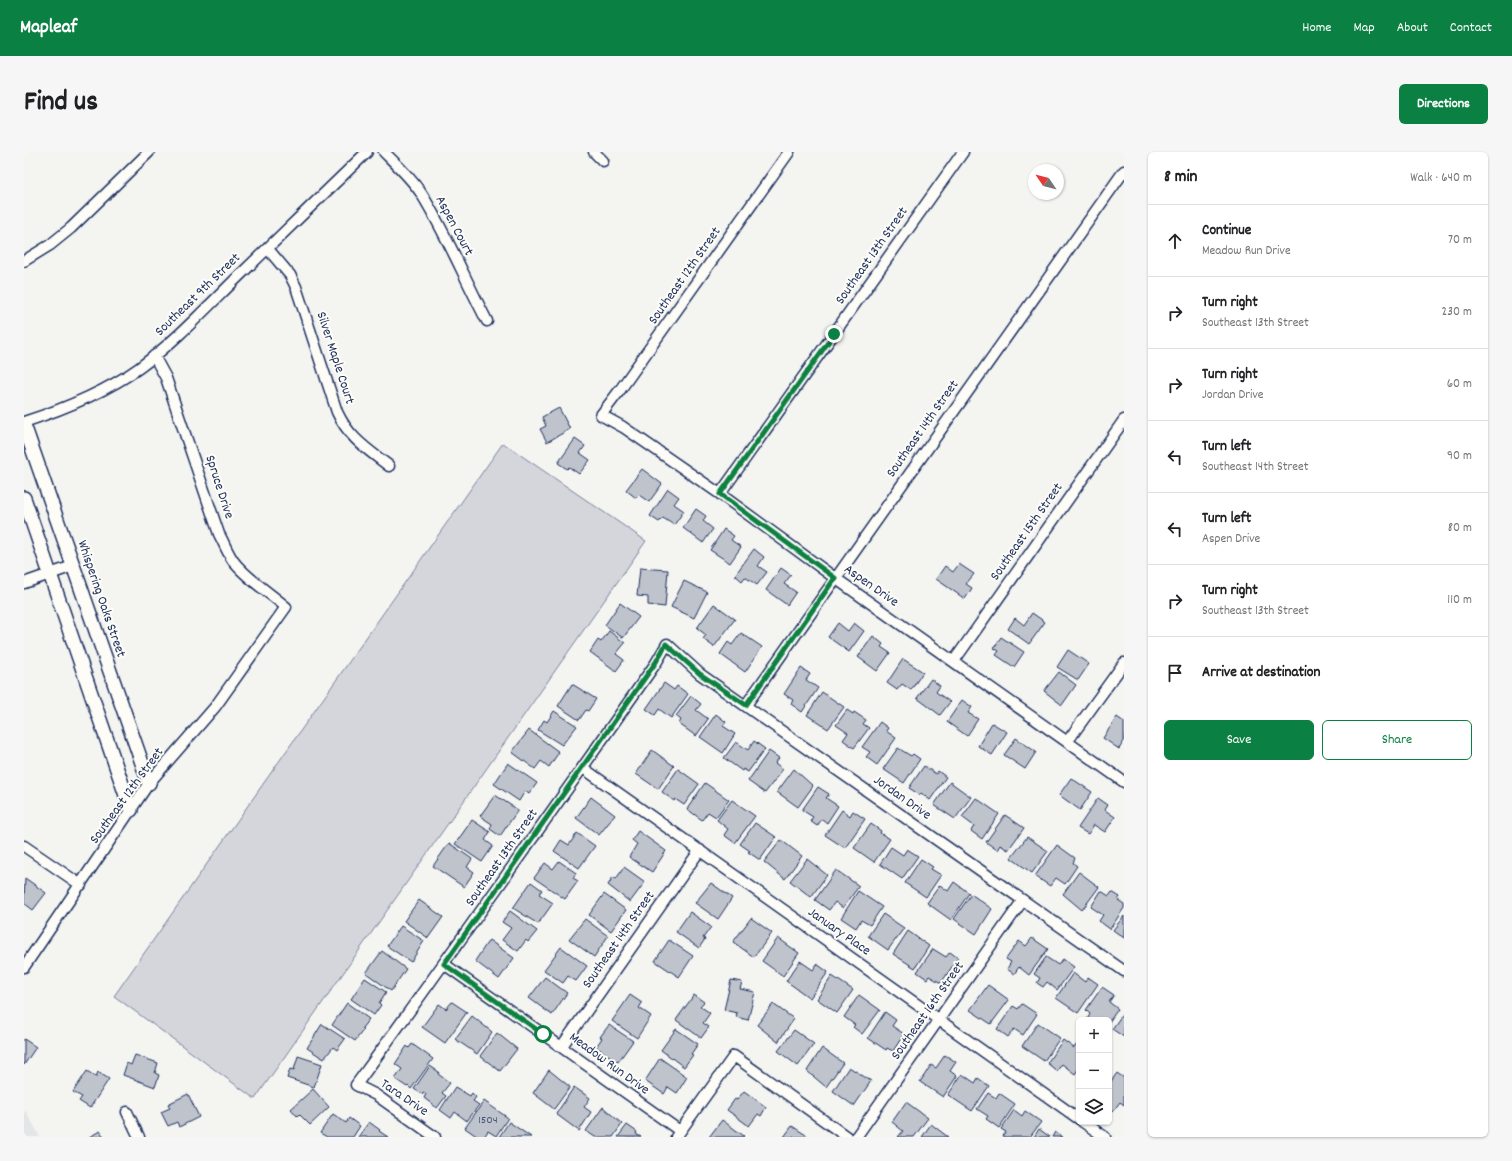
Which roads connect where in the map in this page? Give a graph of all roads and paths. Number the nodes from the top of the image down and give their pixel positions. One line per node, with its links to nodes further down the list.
1 (149, 152): 10 (street)
2 (367, 152): 9 (street, Southeast 9th Street)
3 (384, 152): 11 (street, Aspen Court)
4 (594, 152): 7 (street)
5 (789, 152): 13 (street, Southeast 12th Street)
6 (962, 152): 18 (street, Southeast 13th Street)
7 (602, 161)
8 (1124, 171): 22 (street, Southeast 14th Street)
9 (268, 249): 12 (street, Southeast 9th Street); 17 (street, Silver Maple Court)
10 (24, 261)
11 (487, 321)
12 (154, 356): 15 (street, Southeast 9th Street); 24 (street, Spruce Drive)
13 (601, 415): 18 (street, Aspen Drive)
14 (1124, 420): 26 (street, Southeast 15th Street)
15 (24, 422)
16 (24, 425): 20 (street, Whispering Oaks Street)
17 (388, 466)
18 (720, 494): 22 (street, Aspen Drive)
19 (24, 498): 21 (street)
20 (73, 566): 21 (street); 32 (street, Whispering Oaks Street)
21 (50, 574): 23 (street); 33 (street)
22 (835, 578): 26 (street, Aspen Drive); 28 (street, Southeast 14th Street)
23 (24, 583)
24 (286, 607): 32 (street, Southeast 12th Street)
25 (666, 644): 28 (street, Jordan Drive); 30 (street, Southeast 13th Street)
26 (954, 661): 29 (street, Aspen Drive)
27 (1124, 663): 29 (street)
28 (746, 705): 37 (street, Jordan Drive)
29 (1068, 742): 31 (street, Aspen Drive)
30 (583, 768): 35 (street, January Place); 38 (street, Southeast 13th Street)
31 (1124, 782)
32 (149, 783): 33 (street, Southeast 12th Street)
33 (131, 810): 36 (street, Southeast 12th Street)
34 (24, 846): 36 (street)
35 (700, 850): 41 (street, January Place); 42 (street, Southeast 14th Street)
36 (81, 885): 39 (street, Southeast 12th Street)
37 (1023, 900): 40 (street, Jordan Drive); 41 (street, Southeast 16th Street)
38 (444, 964): 42 (street, Meadow Run Drive); 43 (street, Southeast 13th Street)
39 (24, 966)
40 (1124, 971)
41 (939, 1020): 45 (street, January Place); 51 (street, Southeast 16th Street)
42 (562, 1046): 47 (street, Meadow Run Drive)
43 (356, 1085): 49 (street, Tara Drive)
44 (127, 1112): 48 (street)
45 (1076, 1117)
46 (1087, 1125): 52 (street)
47 (678, 1134): 50 (street)
48 (139, 1137)
49 (435, 1137)
50 (847, 1137)
51 (856, 1137)
52 (1105, 1137)

